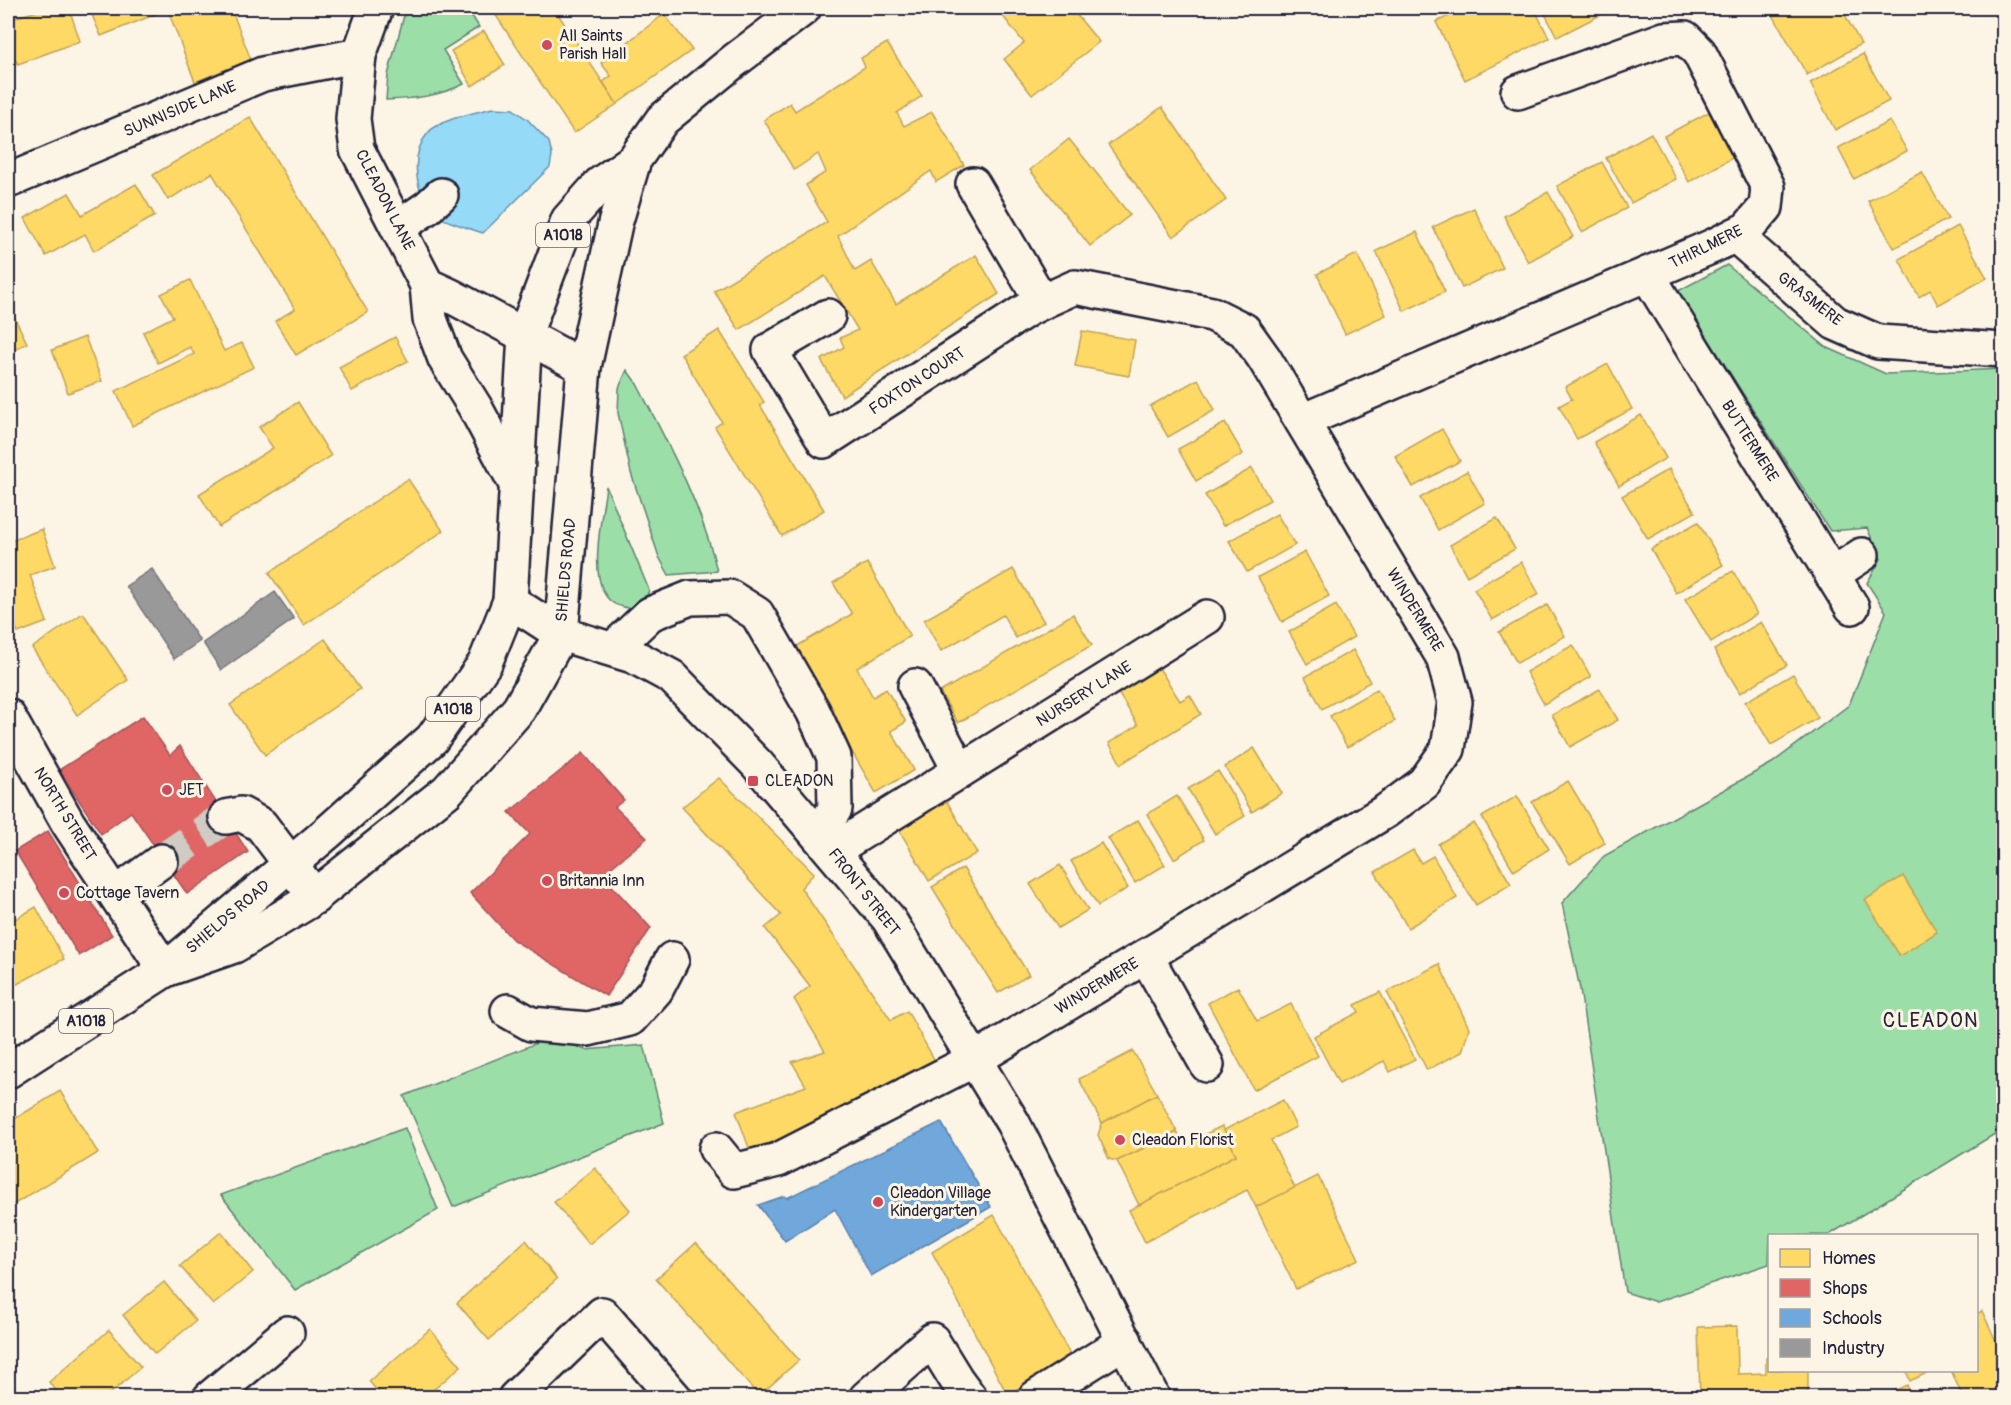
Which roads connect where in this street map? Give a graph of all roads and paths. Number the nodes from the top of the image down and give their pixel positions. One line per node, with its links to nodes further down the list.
1 (376, 8): 3 (main road, CLEADON LANE)
2 (804, 8): 5 (main road, SHIELDS ROAD / A1018)
3 (358, 56): 6 (main road, SUNNISIDE LANE); 9 (main road, CLEADON LANE)
4 (1518, 92): 10 (main road, THIRLMERE)
5 (634, 160): 15 (main road, SHIELDS ROAD / A1018); 17 (main road, SHIELDS ROAD / A1018)
6 (8, 181)
7 (973, 184): 13 (main road)
8 (441, 195): 9 (main road)
9 (399, 227): 12 (main road, CLEADON LANE)
10 (1735, 235): 11 (main road, THIRLMERE); 16 (main road, GRASMERE)
11 (1647, 274): 18 (main road, THIRLMERE); 21 (main road, BUTTERMERE)
12 (427, 285): 15 (main road); 19 (main road, CLEADON LANE)
13 (1042, 302): 14 (main road, FOXTON COURT); 18 (main road, WINDERMERE)
14 (828, 316)
15 (525, 334): 17 (main road); 19 (main road, SHIELDS ROAD / A1018)
16 (2004, 350)
17 (584, 367): 25 (main road, SHIELDS ROAD / A1018)
18 (1302, 421): 36 (main road, WINDERMERE)
19 (517, 486): 22 (main road, SHIELDS ROAD / A1018)
20 (1862, 555): 21 (main road)
21 (1832, 575): 23 (main road, BUTTERMERE)
22 (510, 602): 25 (main road, FRONT STREET); 33 (main road, SHIELDS ROAD / A1018)
23 (1852, 607)
24 (1207, 617): 29 (main road, NURSERY LANE)
25 (561, 634): 26 (main road, FRONT STREET); 35 (main road, SHIELDS ROAD / A1018)
26 (613, 650): 31 (main road, FRONT STREET); 31 (main road)
27 (915, 686): 29 (main road)
28 (8, 716): 34 (main road, NORTH STREET)
29 (960, 771): 31 (main road, NURSERY LANE)
30 (226, 817): 33 (main road)
31 (825, 843): 40 (main road, FRONT STREET)
32 (161, 861): 34 (main road)
33 (290, 864): 35 (main road); 38 (main road, SHIELDS ROAD / A1018)
34 (116, 894): 38 (main road, NORTH STREET)
35 (315, 897): 38 (main road, SHIELDS ROAD / A1018)
36 (1146, 956): 40 (main road, WINDERMERE); 41 (main road)
37 (672, 959): 39 (main road)
38 (165, 970): 42 (main road, SHIELDS ROAD / A1018)
39 (508, 1011)
40 (974, 1060): 43 (main road, WINDERMERE); 45 (main road, FRONT STREET)
41 (1207, 1065)
42 (8, 1071)
43 (716, 1149)
44 (287, 1333): 46 (main road)
45 (1122, 1334): 51 (main road); 52 (main road, FRONT STREET)
46 (210, 1398)
47 (515, 1398): 48 (main road)
48 (675, 1398)
49 (866, 1398): 50 (main road)
50 (970, 1398)
51 (1035, 1398)
52 (1153, 1398)

